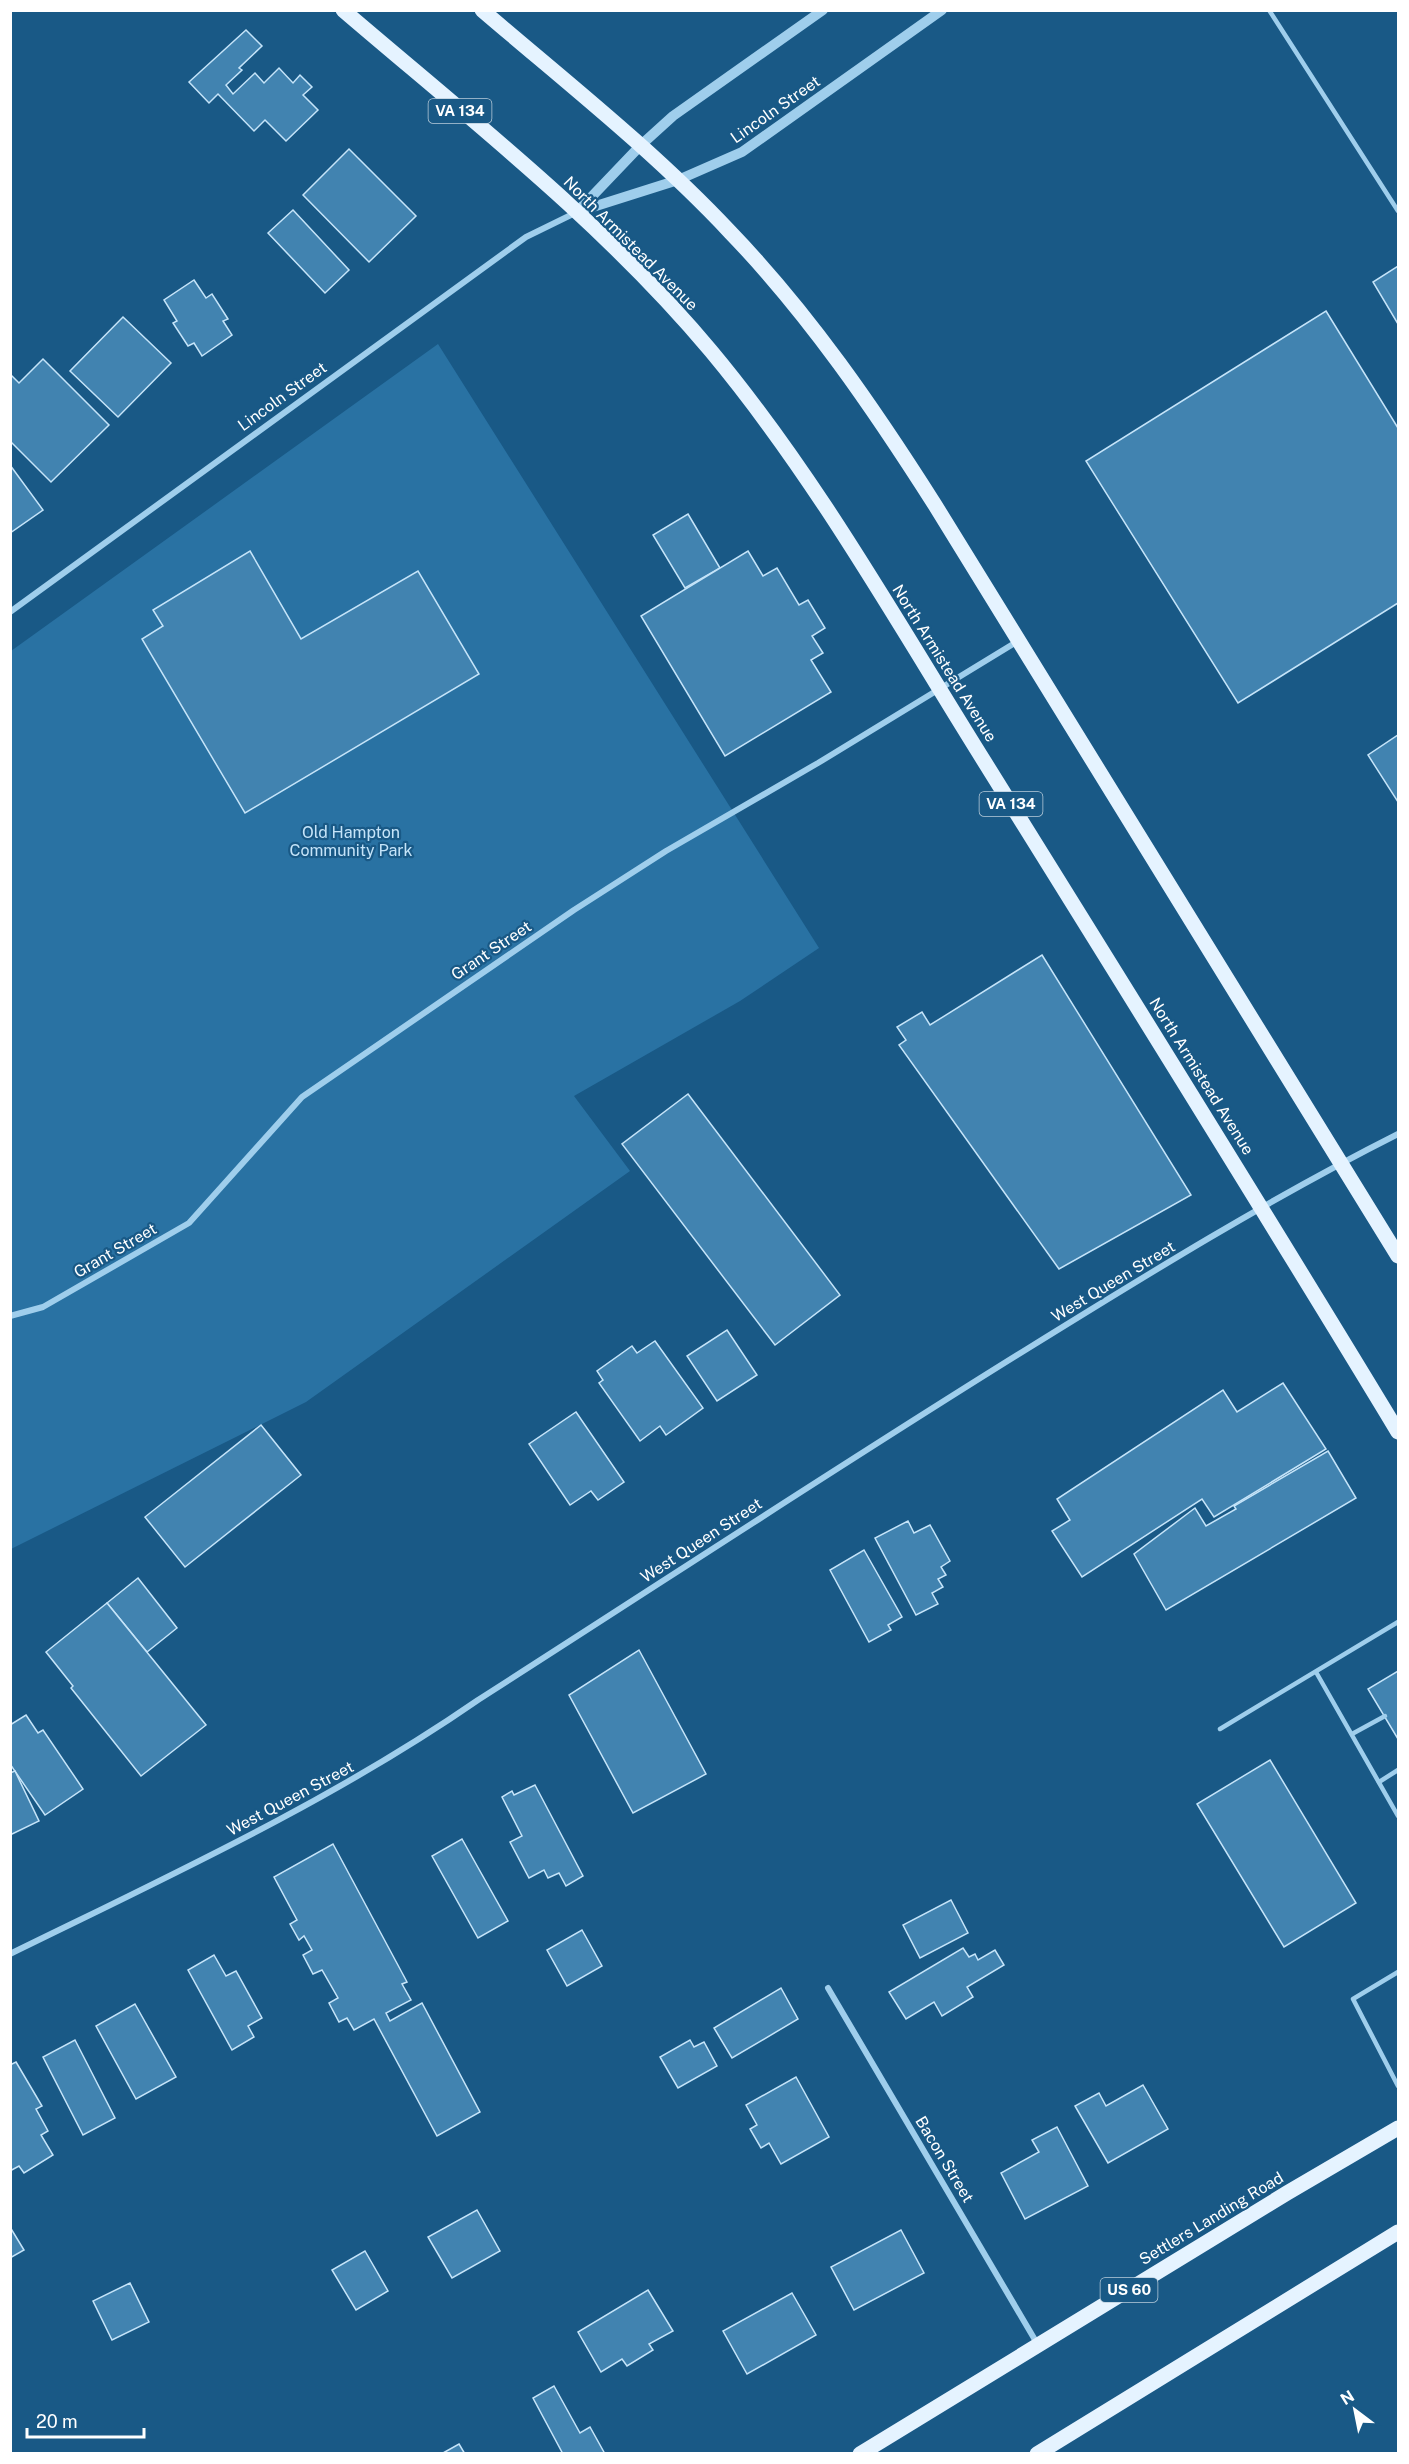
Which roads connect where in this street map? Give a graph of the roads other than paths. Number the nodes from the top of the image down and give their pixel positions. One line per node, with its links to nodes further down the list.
1 (343, 10): 9 (main road, North Armistead Avenue / VA 134)
2 (482, 10): 6 (main road)
3 (823, 10): 6 (street, Lincoln Street)
4 (942, 10): 7 (street, Lincoln Street)
5 (1269, 10): 8 (lane)
6 (641, 145): 7 (main road); 9 (street, Lincoln Street)
7 (678, 180): 9 (street, Lincoln Street); 11 (main road)
8 (1398, 211)
9 (576, 212): 10 (street, Lincoln Street); 12 (main road, North Armistead Avenue / VA 134)
10 (10, 612)
11 (1018, 641): 12 (street, Grant Street); 14 (main road)
12 (940, 690): 15 (main road, North Armistead Avenue / VA 134); 17 (street, Grant Street)
13 (1398, 1134): 14 (street, West Queen Street)
14 (1342, 1163): 15 (street, West Queen Street); 16 (main road)
15 (1264, 1209): 18 (main road, North Armistead Avenue / VA 134); 27 (street, West Queen Street)
16 (1398, 1256)
17 (10, 1316)
18 (1398, 1432)
19 (1398, 1622): 20 (lane)
20 (1316, 1672): 22 (lane); 23 (lane)
21 (1385, 1716): 23 (lane)
22 (1220, 1729)
23 (1352, 1734): 25 (lane)
24 (1398, 1770): 25 (lane)
25 (1379, 1782): 26 (lane)
26 (1398, 1814)
27 (10, 1954)
28 (1398, 1972): 30 (lane)
29 (828, 1988): 33 (street, Bacon Street)
30 (1398, 2086)
31 (1398, 2128): 33 (main road, Settlers Landing Road / US 60)
32 (1398, 2232): 35 (main road)
33 (1038, 2345): 34 (main road, Settlers Landing Road / US 60)
34 (860, 2454)
35 (1037, 2454)

